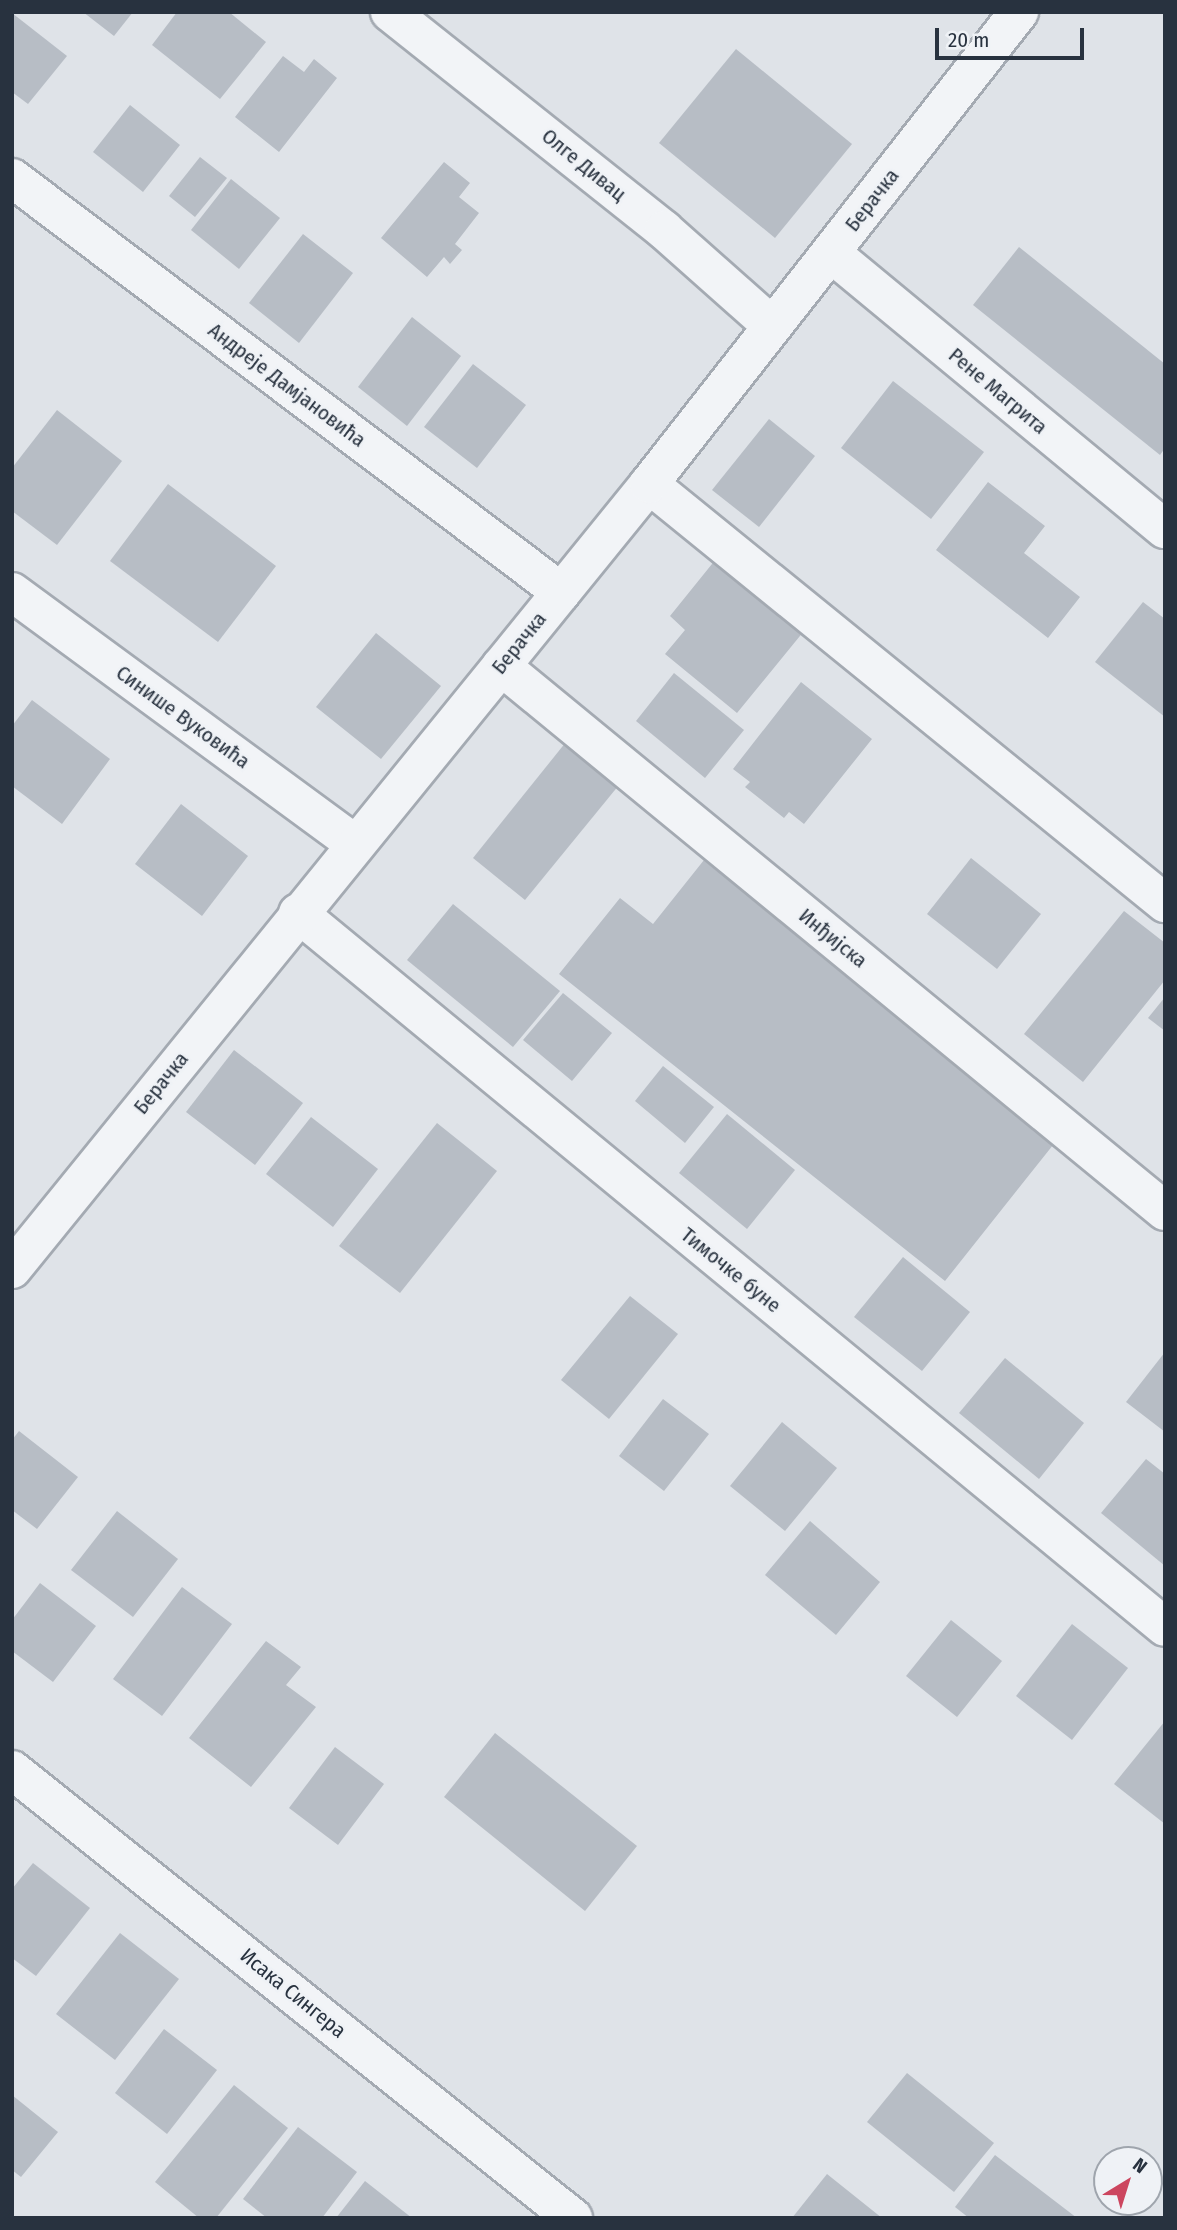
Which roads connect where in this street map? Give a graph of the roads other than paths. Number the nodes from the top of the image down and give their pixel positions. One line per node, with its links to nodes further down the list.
1 (390, 12): 5 (street, Олге Дивац)
2 (1019, 12): 4 (street, Берачка)
3 (12, 178): 9 (street, Андреје Дамјановића)
4 (831, 253): 5 (street, Берачка); 7 (street, Рене Магрита)
5 (771, 325): 6 (street, Берачка)
6 (649, 484): 9 (street, Берачка); 12 (street)
7 (1165, 530)
8 (12, 592): 11 (street, Синише Вуковића)
9 (561, 592): 10 (street, Берачка)
10 (501, 666): 11 (street, Берачка); 14 (street, Инђијска)
11 (354, 843): 13 (street, Берачка)
12 (1165, 903)
13 (298, 913): 15 (street, Берачка); 16 (street, Тимочке буне)
14 (1165, 1211)
15 (12, 1269)
16 (1165, 1628)
17 (12, 1770): 18 (street, Исака Сингера)
18 (573, 2218)

